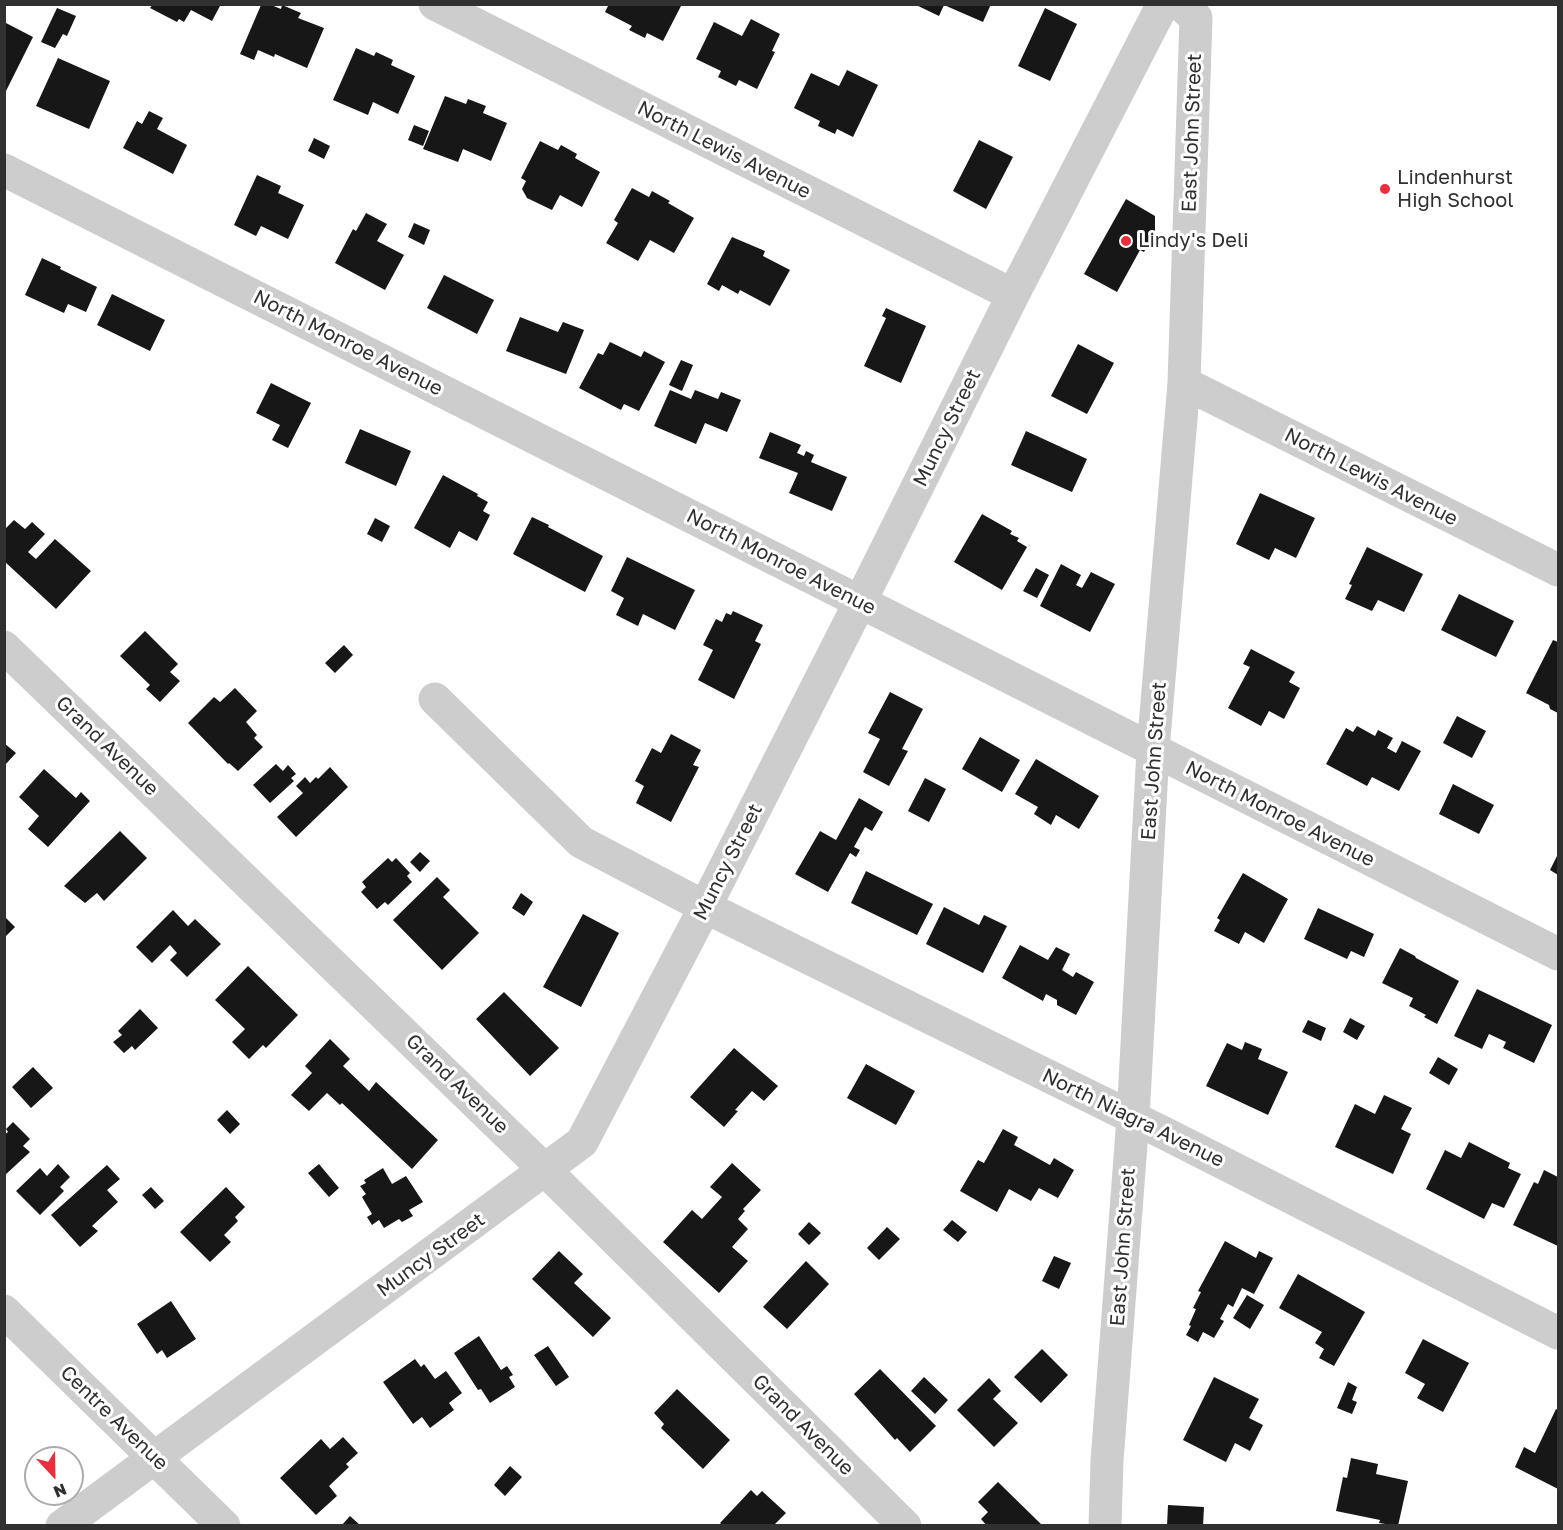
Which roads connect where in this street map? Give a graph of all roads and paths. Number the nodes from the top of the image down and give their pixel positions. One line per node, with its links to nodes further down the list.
1 (435, 4): 5 (street, North Lewis Avenue)
2 (1163, 4): 5 (street, Muncy Street)
3 (1180, 4): 6 (street, East John Street)
4 (4, 170): 8 (street, North Monroe Avenue)
5 (1012, 295): 8 (street, Muncy Street)
6 (1184, 383): 7 (street, North Lewis Avenue); 11 (street, East John Street)
7 (1558, 570)
8 (860, 602): 11 (street, North Monroe Avenue); 12 (street, Muncy Street)
9 (4, 647): 15 (street, Grand Avenue)
10 (435, 699): 12 (street, North Niagra Avenue)
11 (1153, 750): 13 (street, North Monroe Avenue); 14 (street, East John Street)
12 (705, 907): 14 (street, North Niagra Avenue); 15 (street, Muncy Street)
13 (1558, 954)
14 (1133, 1118): 17 (street, North Niagra Avenue); 22 (street, East John Street)
15 (545, 1170): 18 (street, Muncy Street); 21 (street, Grand Avenue)
16 (4, 1311): 18 (street, Centre Avenue)
17 (1558, 1333)
18 (154, 1458): 19 (street, Muncy Street); 20 (street, Centre Avenue)
19 (62, 1526)
20 (224, 1526)
21 (905, 1526)
22 (1105, 1526)

